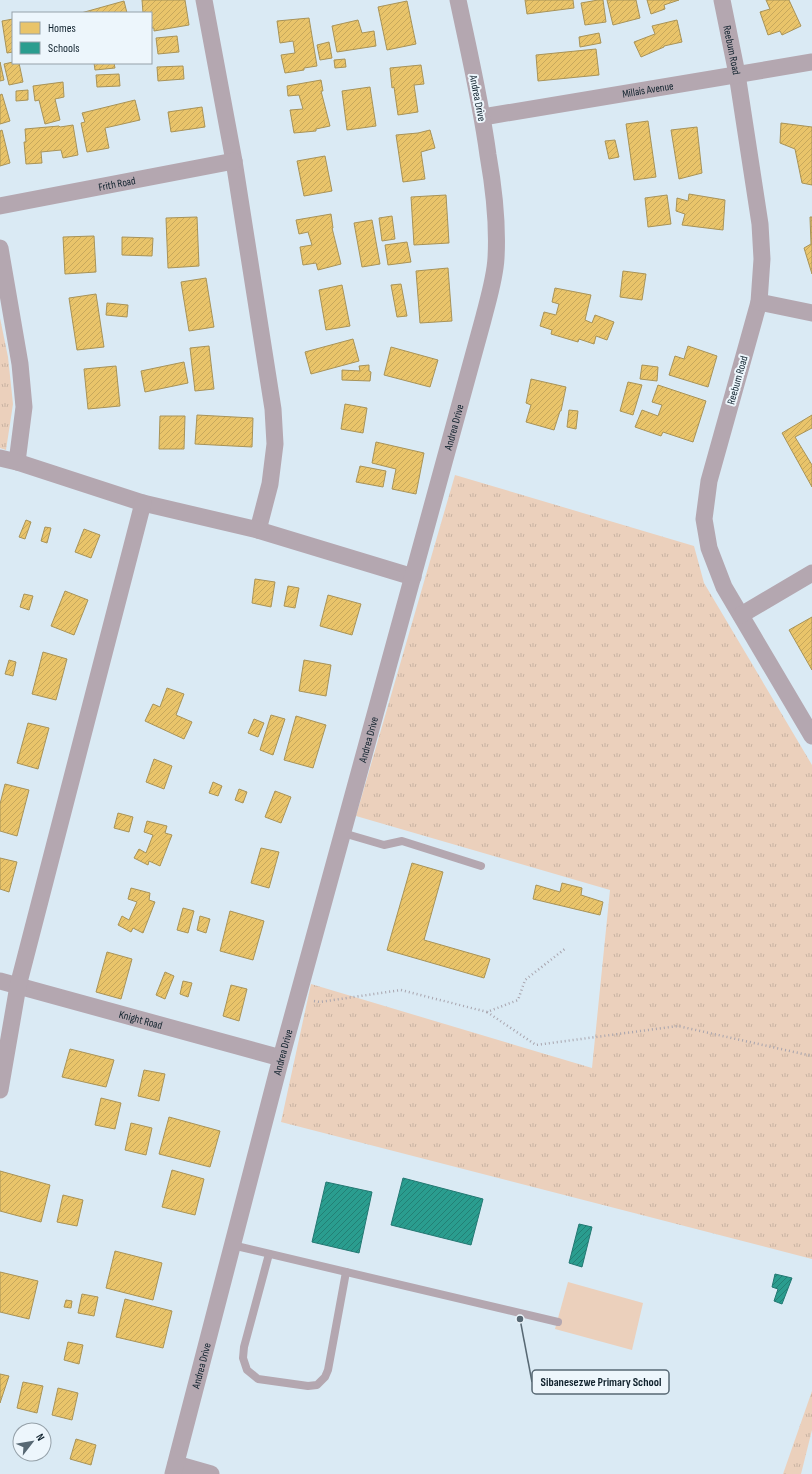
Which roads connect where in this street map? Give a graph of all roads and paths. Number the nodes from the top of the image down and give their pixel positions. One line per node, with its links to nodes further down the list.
1 (204, 0): 7 (street)
2 (458, 0): 6 (street, Andrea Drive)
3 (722, 0): 5 (street, Reebum Road)
4 (812, 62): 5 (street, Millais Avenue)
5 (737, 74): 6 (street, Millais Avenue); 10 (street, Reebum Road)
6 (483, 117): 17 (street, Andrea Drive)
7 (234, 161): 8 (street, Frith Road); 15 (street)
8 (0, 206)
9 (0, 248): 13 (street)
10 (759, 302): 11 (street); 18 (street, Reebum Road)
11 (812, 313)
12 (0, 458): 13 (street)
13 (17, 462): 14 (street)
14 (143, 503): 15 (street); 24 (street)
15 (258, 530): 17 (street)
16 (812, 573): 18 (street)
17 (413, 577): 20 (street, Andrea Drive)
18 (741, 615): 19 (street, Reebum Road)
19 (812, 736)
20 (343, 833): 21 (lane); 25 (street, Andrea Drive)
21 (481, 866)
22 (566, 948): 26 (path)
23 (0, 981): 24 (street, Knight Road)
24 (18, 986): 28 (street, Knight Road); 29 (street)
25 (298, 997): 26 (path); 28 (street, Andrea Drive)
26 (487, 1012): 27 (path)
27 (812, 1056)
28 (281, 1058): 30 (street, Andrea Drive)
29 (0, 1090)
30 (232, 1245): 31 (lane); 34 (street, Andrea Drive)
31 (268, 1254): 32 (lane); 32 (lane)
32 (346, 1272): 33 (lane)
33 (558, 1322)
34 (175, 1469): 35 (street)
35 (211, 1474)

